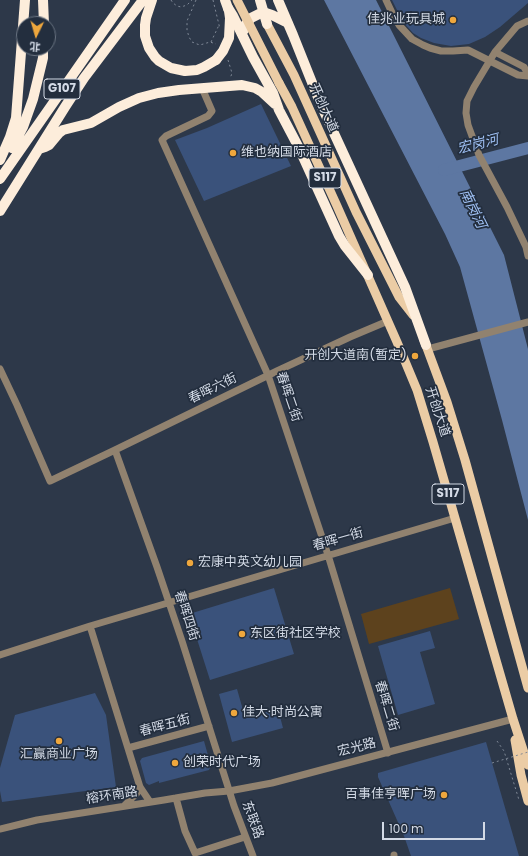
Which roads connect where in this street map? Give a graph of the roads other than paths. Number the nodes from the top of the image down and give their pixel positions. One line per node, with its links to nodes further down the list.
1 (24, 0): 24 (highway)
2 (43, 0): 12 (highway)
3 (126, 0): 26 (highway, G107)
4 (143, 0): 23 (highway, G107)
5 (152, 0): 6 (highway, bridge)
6 (224, 0): 16 (highway)
7 (237, 0): 29 (main road, 开创大道 / S117, bridge)
8 (255, 0): 14 (main road, 开创大道, bridge)
9 (260, 0): 14 (highway, bridge)
10 (278, 0): 15 (highway)
11 (386, 0): 19 (street)
12 (44, 16)
13 (528, 21): 17 (street)
14 (267, 24): 32 (main road, 开创大道 / S117)
15 (288, 24): 16 (highway); 32 (highway)
16 (243, 36): 22 (highway)
17 (495, 52): 19 (street); 20 (street)
18 (43, 56): 25 (highway)
19 (490, 60): 20 (street); 28 (street)
20 (528, 75)
21 (202, 88): 22 (highway); 23 (highway); 34 (street, 春晖二街)
22 (280, 110): 29 (highway)
23 (39, 149): 27 (highway, G107)
24 (0, 160)
25 (0, 174)
26 (0, 180)
27 (0, 211)
28 (528, 256)
29 (368, 275): 30 (main road, 开创大道 / S117)
30 (388, 321): 34 (street, 春晖六街); 36 (main road, 开创大道 / S117)
31 (526, 322): 32 (street)
32 (427, 347): 41 (main road, 开创大道 / S117)
33 (0, 369): 35 (street, 春晖六街)
34 (268, 375): 35 (street, 春晖六街); 37 (street, 春晖二街)
35 (115, 450): 38 (street, 春晖四街)
36 (455, 518): 37 (street, 春晖一街); 42 (main road, 开创大道 / S117)
37 (328, 555): 38 (street, 春晖一街); 45 (street, 春晖二街)
38 (169, 602): 39 (street, 春晖一街); 43 (street, 春晖四街)
39 (90, 626): 40 (street, 春晖一街); 44 (street)
40 (0, 655)
41 (528, 688)
42 (513, 719): 45 (street, 宏光路); 46 (main road, 开创大道 / S117); 50 (main road)
43 (209, 726): 44 (street, 春晖五街); 48 (street, 春晖四街)
44 (128, 748): 47 (street)
45 (388, 753): 48 (street, 宏光路)
46 (528, 765)
47 (140, 787): 51 (street); 52 (street)
48 (230, 791): 49 (street, 榕环南路); 54 (street, 东联路)
49 (176, 798): 51 (street, 榕环南路); 55 (street)
50 (523, 801)
51 (150, 802): 52 (street, 榕环南路)
52 (124, 806): 53 (street, 榕环南路)
53 (0, 829)
54 (246, 837): 55 (street); 56 (street, 东联路)
55 (195, 855)
56 (253, 856)

